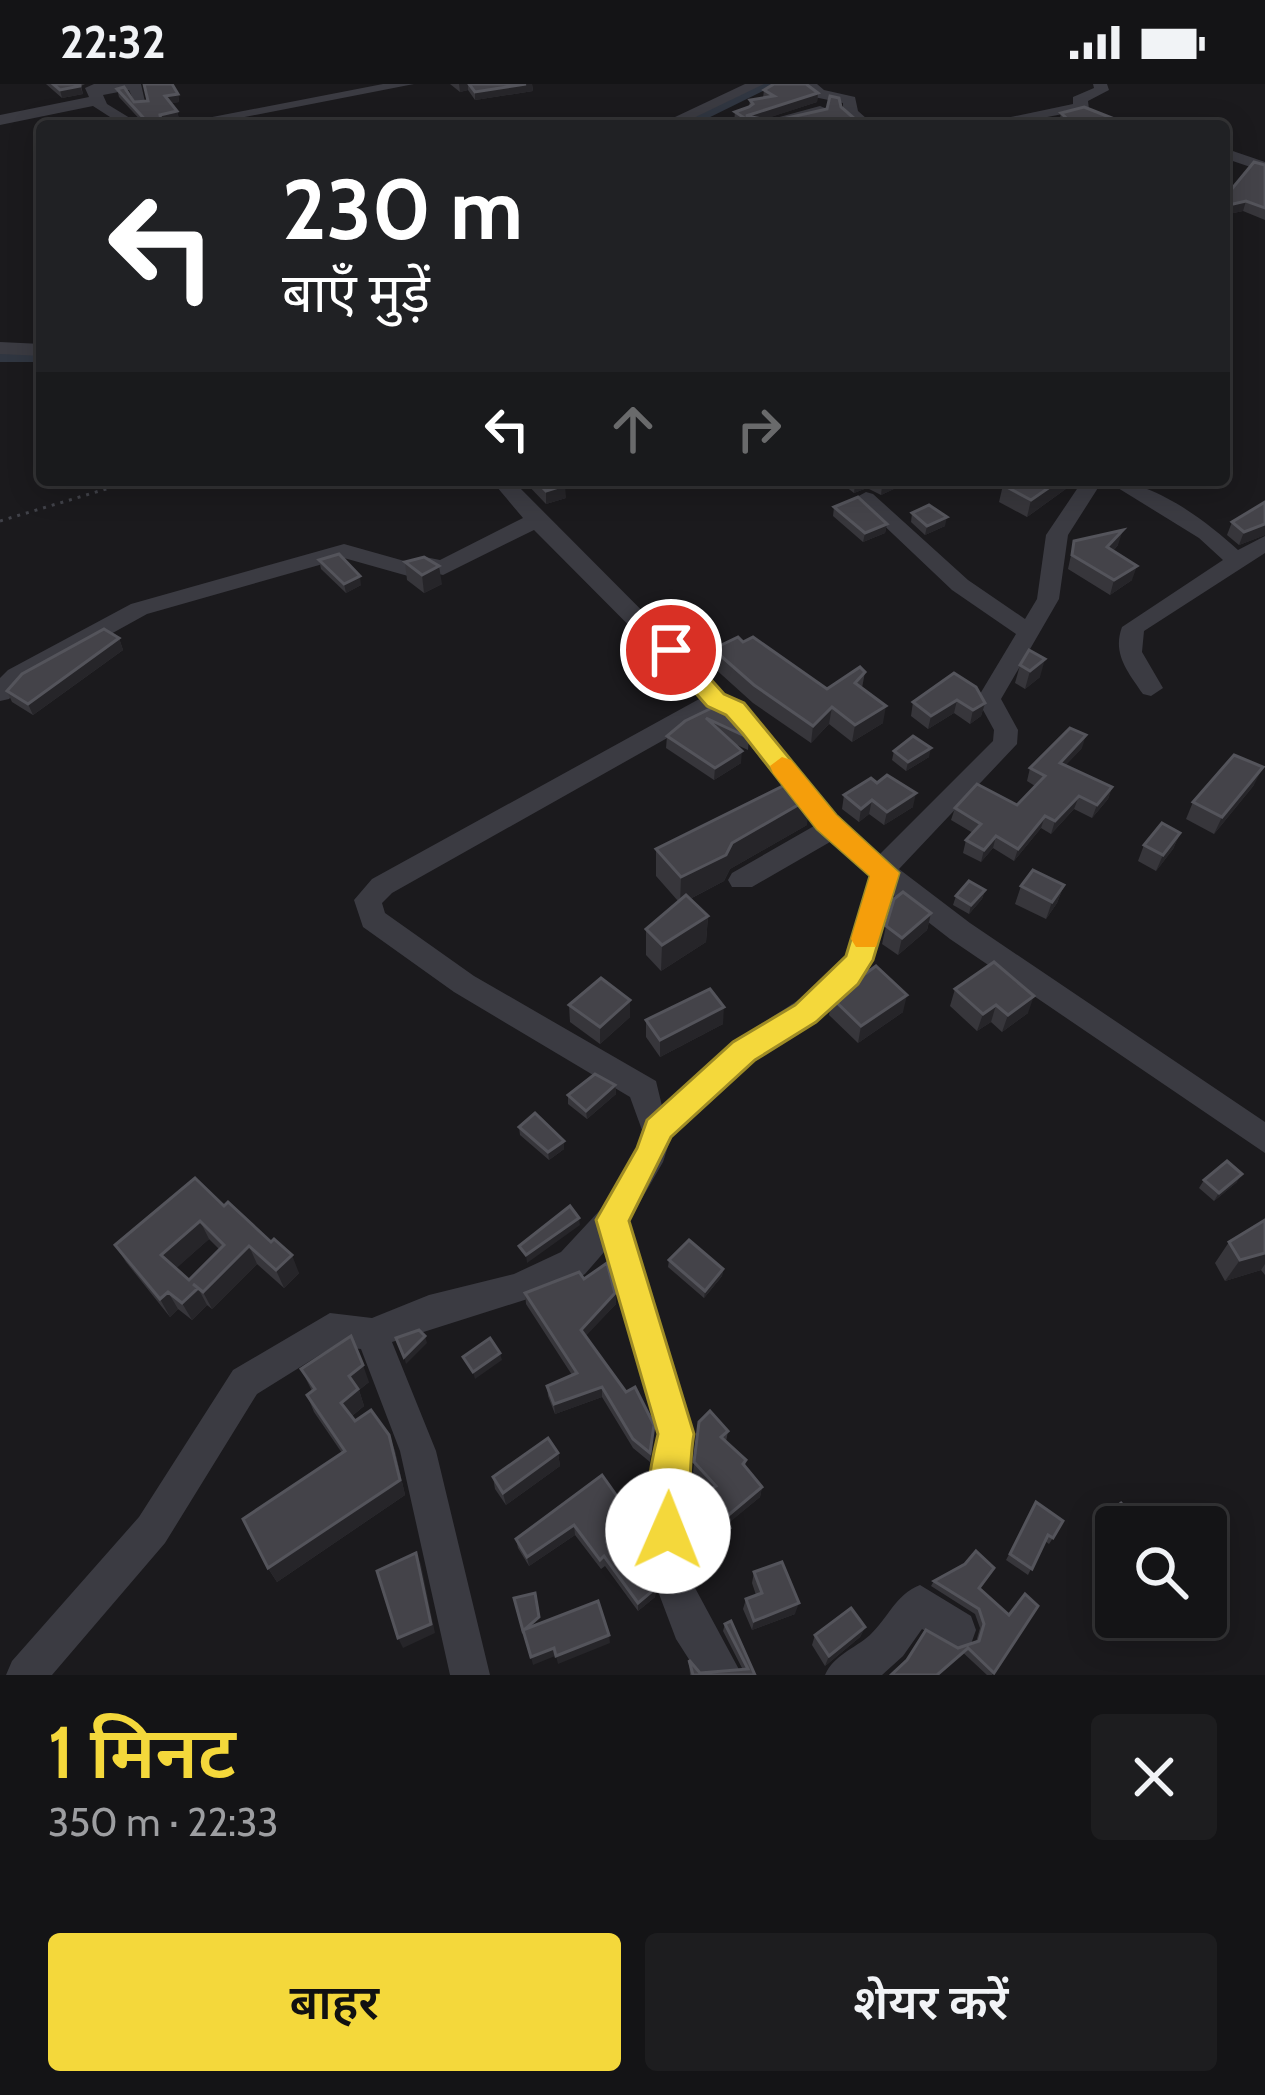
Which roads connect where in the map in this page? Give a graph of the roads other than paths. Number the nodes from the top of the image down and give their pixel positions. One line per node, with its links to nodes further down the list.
1 (407, 84): 9 (street)
2 (758, 84): 10 (street)
3 (1100, 84): 13 (street)
4 (93, 92): 6 (street); 7 (street); 8 (street)
5 (816, 96): 11 (street); 12 (street)
6 (142, 103)
7 (0, 120)
8 (123, 120)
9 (207, 120)
10 (677, 120)
11 (768, 120)
12 (859, 120)
13 (1029, 120)
14 (1230, 155): 15 (street)
15 (1265, 167)
16 (0, 347): 17 (street)
17 (36, 350)
18 (506, 486): 22 (street)
19 (1089, 486): 25 (street)
20 (1125, 486): 24 (street)
21 (866, 498): 25 (street)
22 (536, 520): 27 (street); 28 (street)
23 (1265, 543): 24 (street)
24 (1235, 559): 26 (street)
25 (1028, 632): 30 (street)
26 (1151, 688)
27 (0, 693)
28 (716, 700): 29 (street); 32 (street)
29 (832, 828): 30 (street); 31 (street)
30 (883, 871): 32 (street); 33 (street)
31 (742, 880)
32 (658, 1130): 34 (street)
33 (1265, 1138)
34 (612, 1220): 35 (street); 39 (street)
35 (372, 1334): 37 (street); 38 (street)
36 (957, 1630): 40 (street)
37 (26, 1675)
38 (470, 1675)
39 (722, 1675)
40 (845, 1675)

